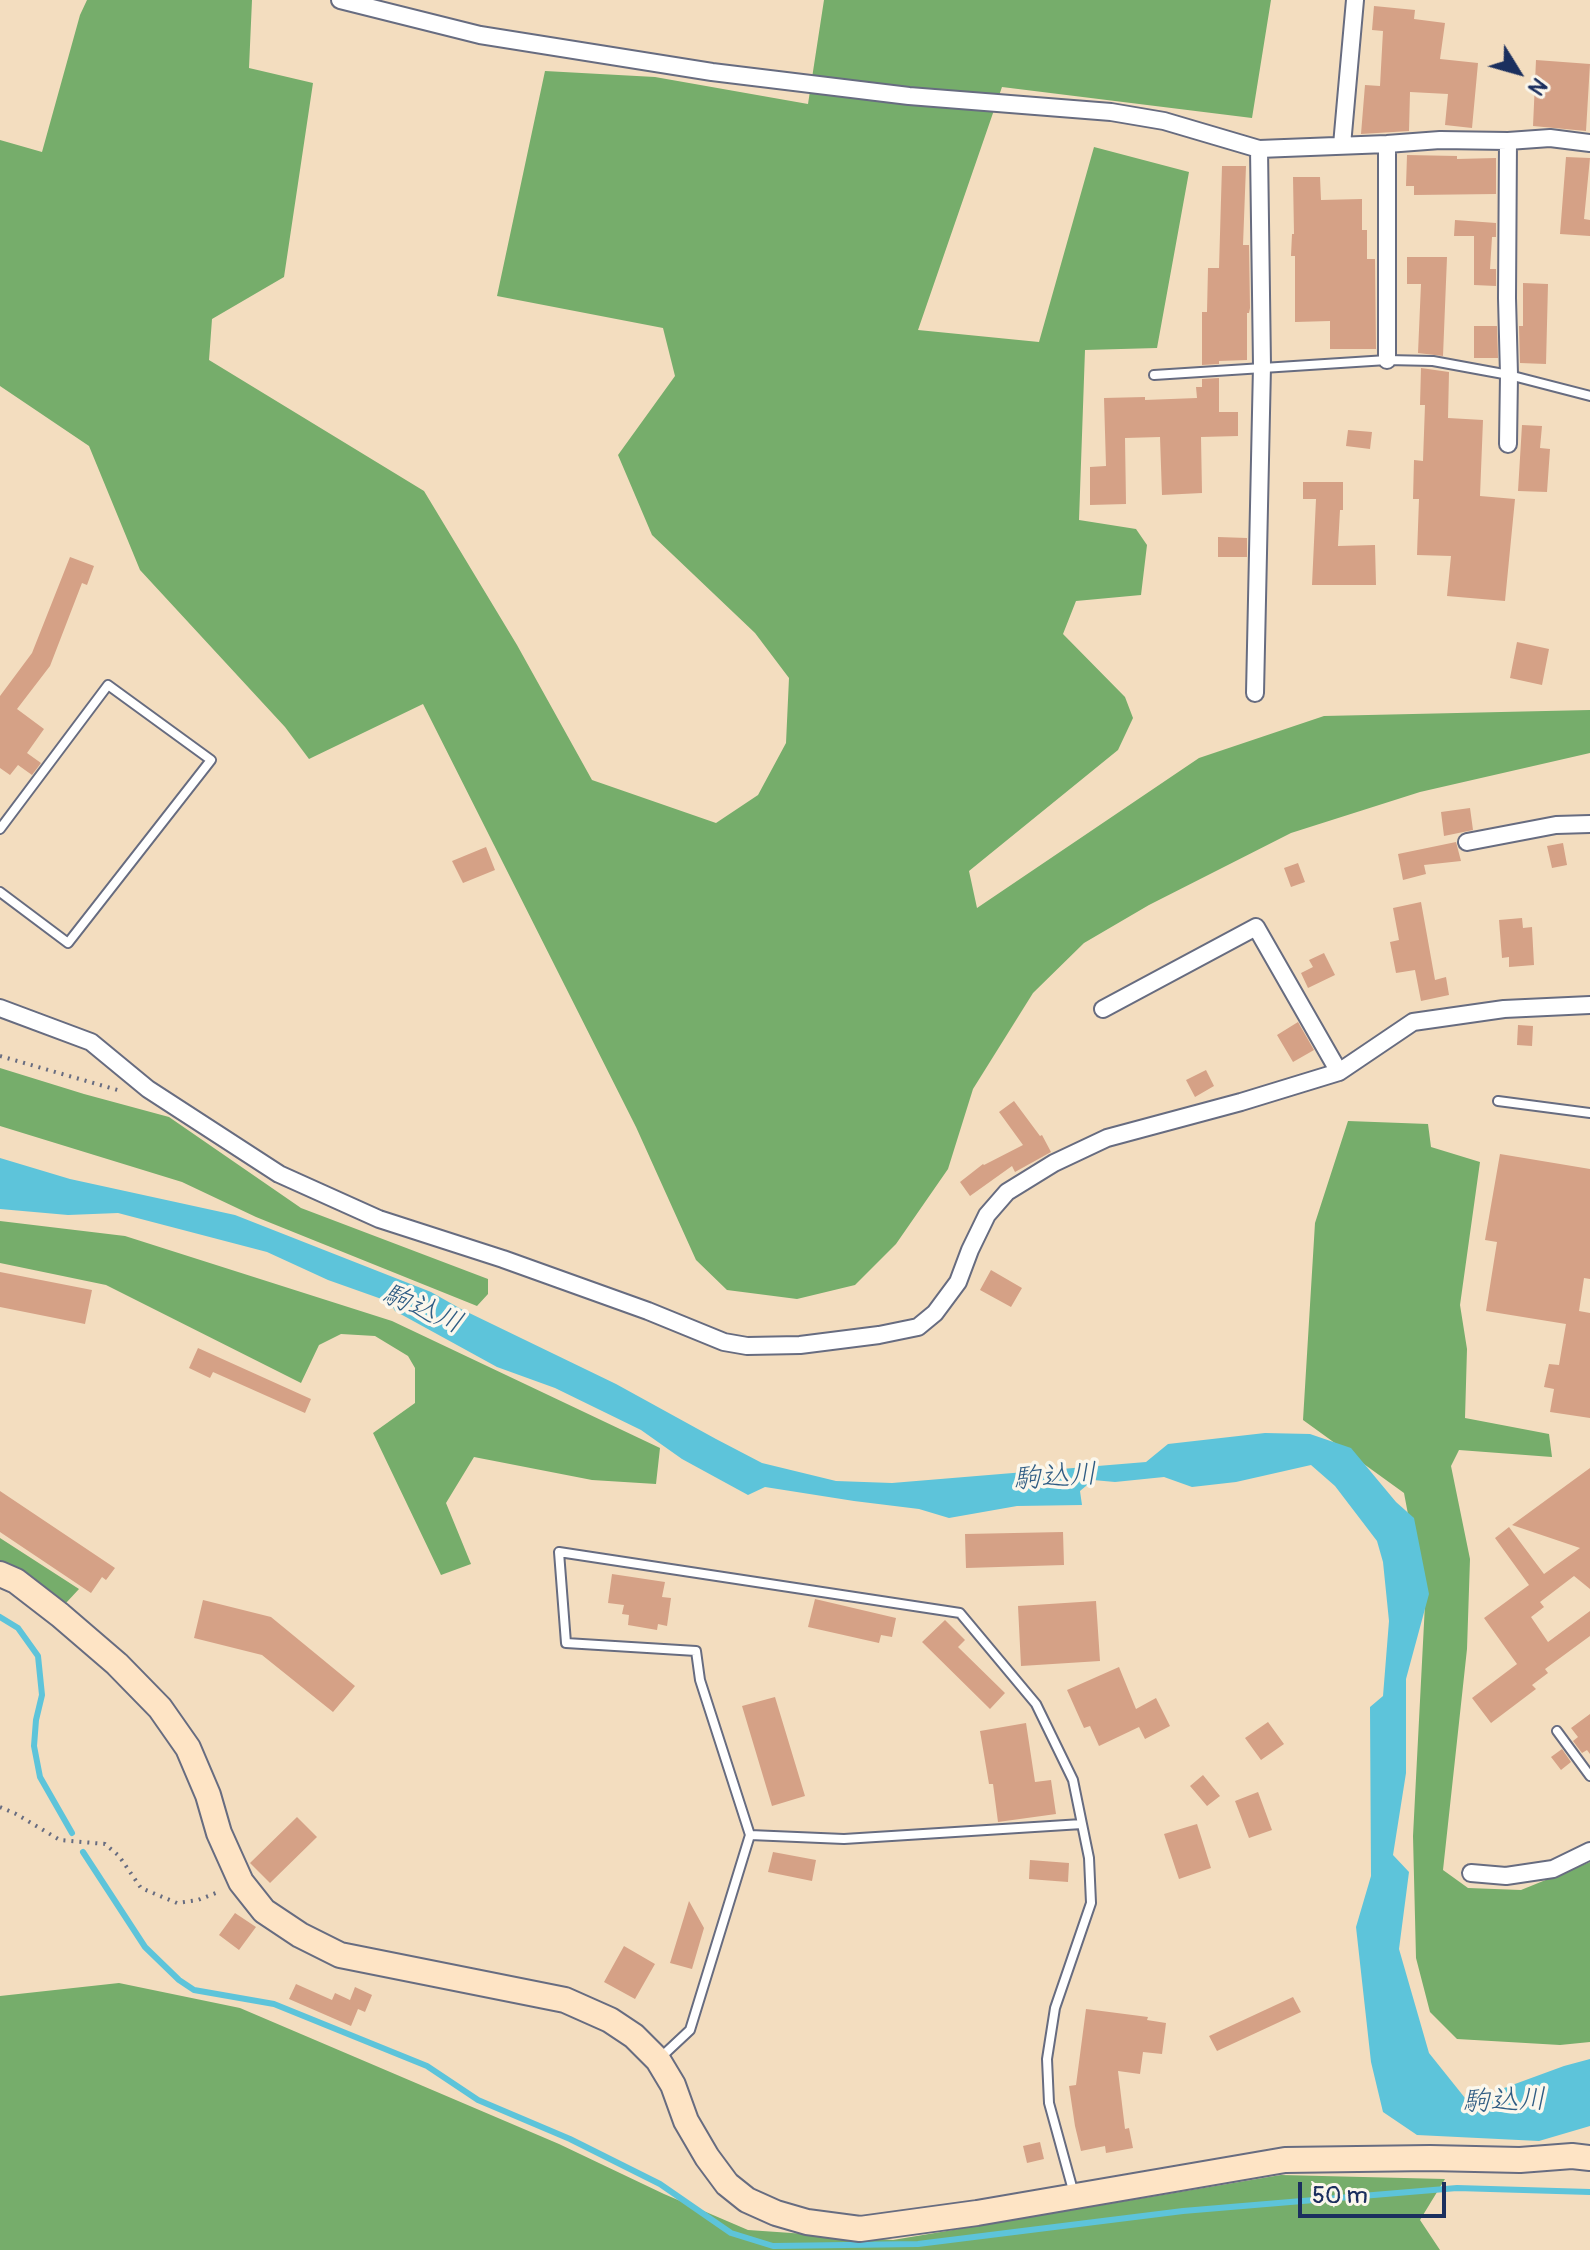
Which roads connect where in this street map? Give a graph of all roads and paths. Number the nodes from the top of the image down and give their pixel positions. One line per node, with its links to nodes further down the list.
1 (340, 0): 7 (street)
2 (1355, 0): 6 (street)
3 (1508, 141): 4 (street); 5 (street); 11 (street)
4 (1590, 143)
5 (1387, 144): 6 (street); 8 (street)
6 (1342, 145): 7 (street)
7 (1259, 149): 9 (street)
8 (1387, 360): 9 (lane); 11 (lane)
9 (1262, 366): 10 (lane); 14 (street)
10 (1154, 375)
11 (1509, 375): 12 (lane); 13 (street)
12 (1590, 396)
13 (1508, 444)
14 (1255, 693)
15 (4, 817): 17 (lane); 19 (lane)
16 (1590, 824): 18 (street)
17 (0, 829)
18 (1467, 842)
19 (0, 892)
20 (1590, 1005): 24 (street)
21 (0, 1008): 25 (street)
22 (1103, 1009): 24 (street)
23 (0, 1056): 25 (path)
24 (1339, 1072): 25 (street)
25 (148, 1089)
26 (1498, 1101): 27 (lane)
27 (1590, 1113)
28 (0, 1574): 36 (street)
29 (1557, 1731): 30 (lane)
30 (1590, 1776)
31 (0, 1807): 36 (path)
32 (1082, 1824): 33 (lane); 33 (lane); 39 (lane)
33 (750, 1835): 37 (lane)
34 (1590, 1851): 35 (street)
35 (1471, 1873)
36 (241, 1882): 37 (street)
37 (658, 2060): 39 (street)
38 (1590, 2158): 39 (street)
39 (1074, 2196)

